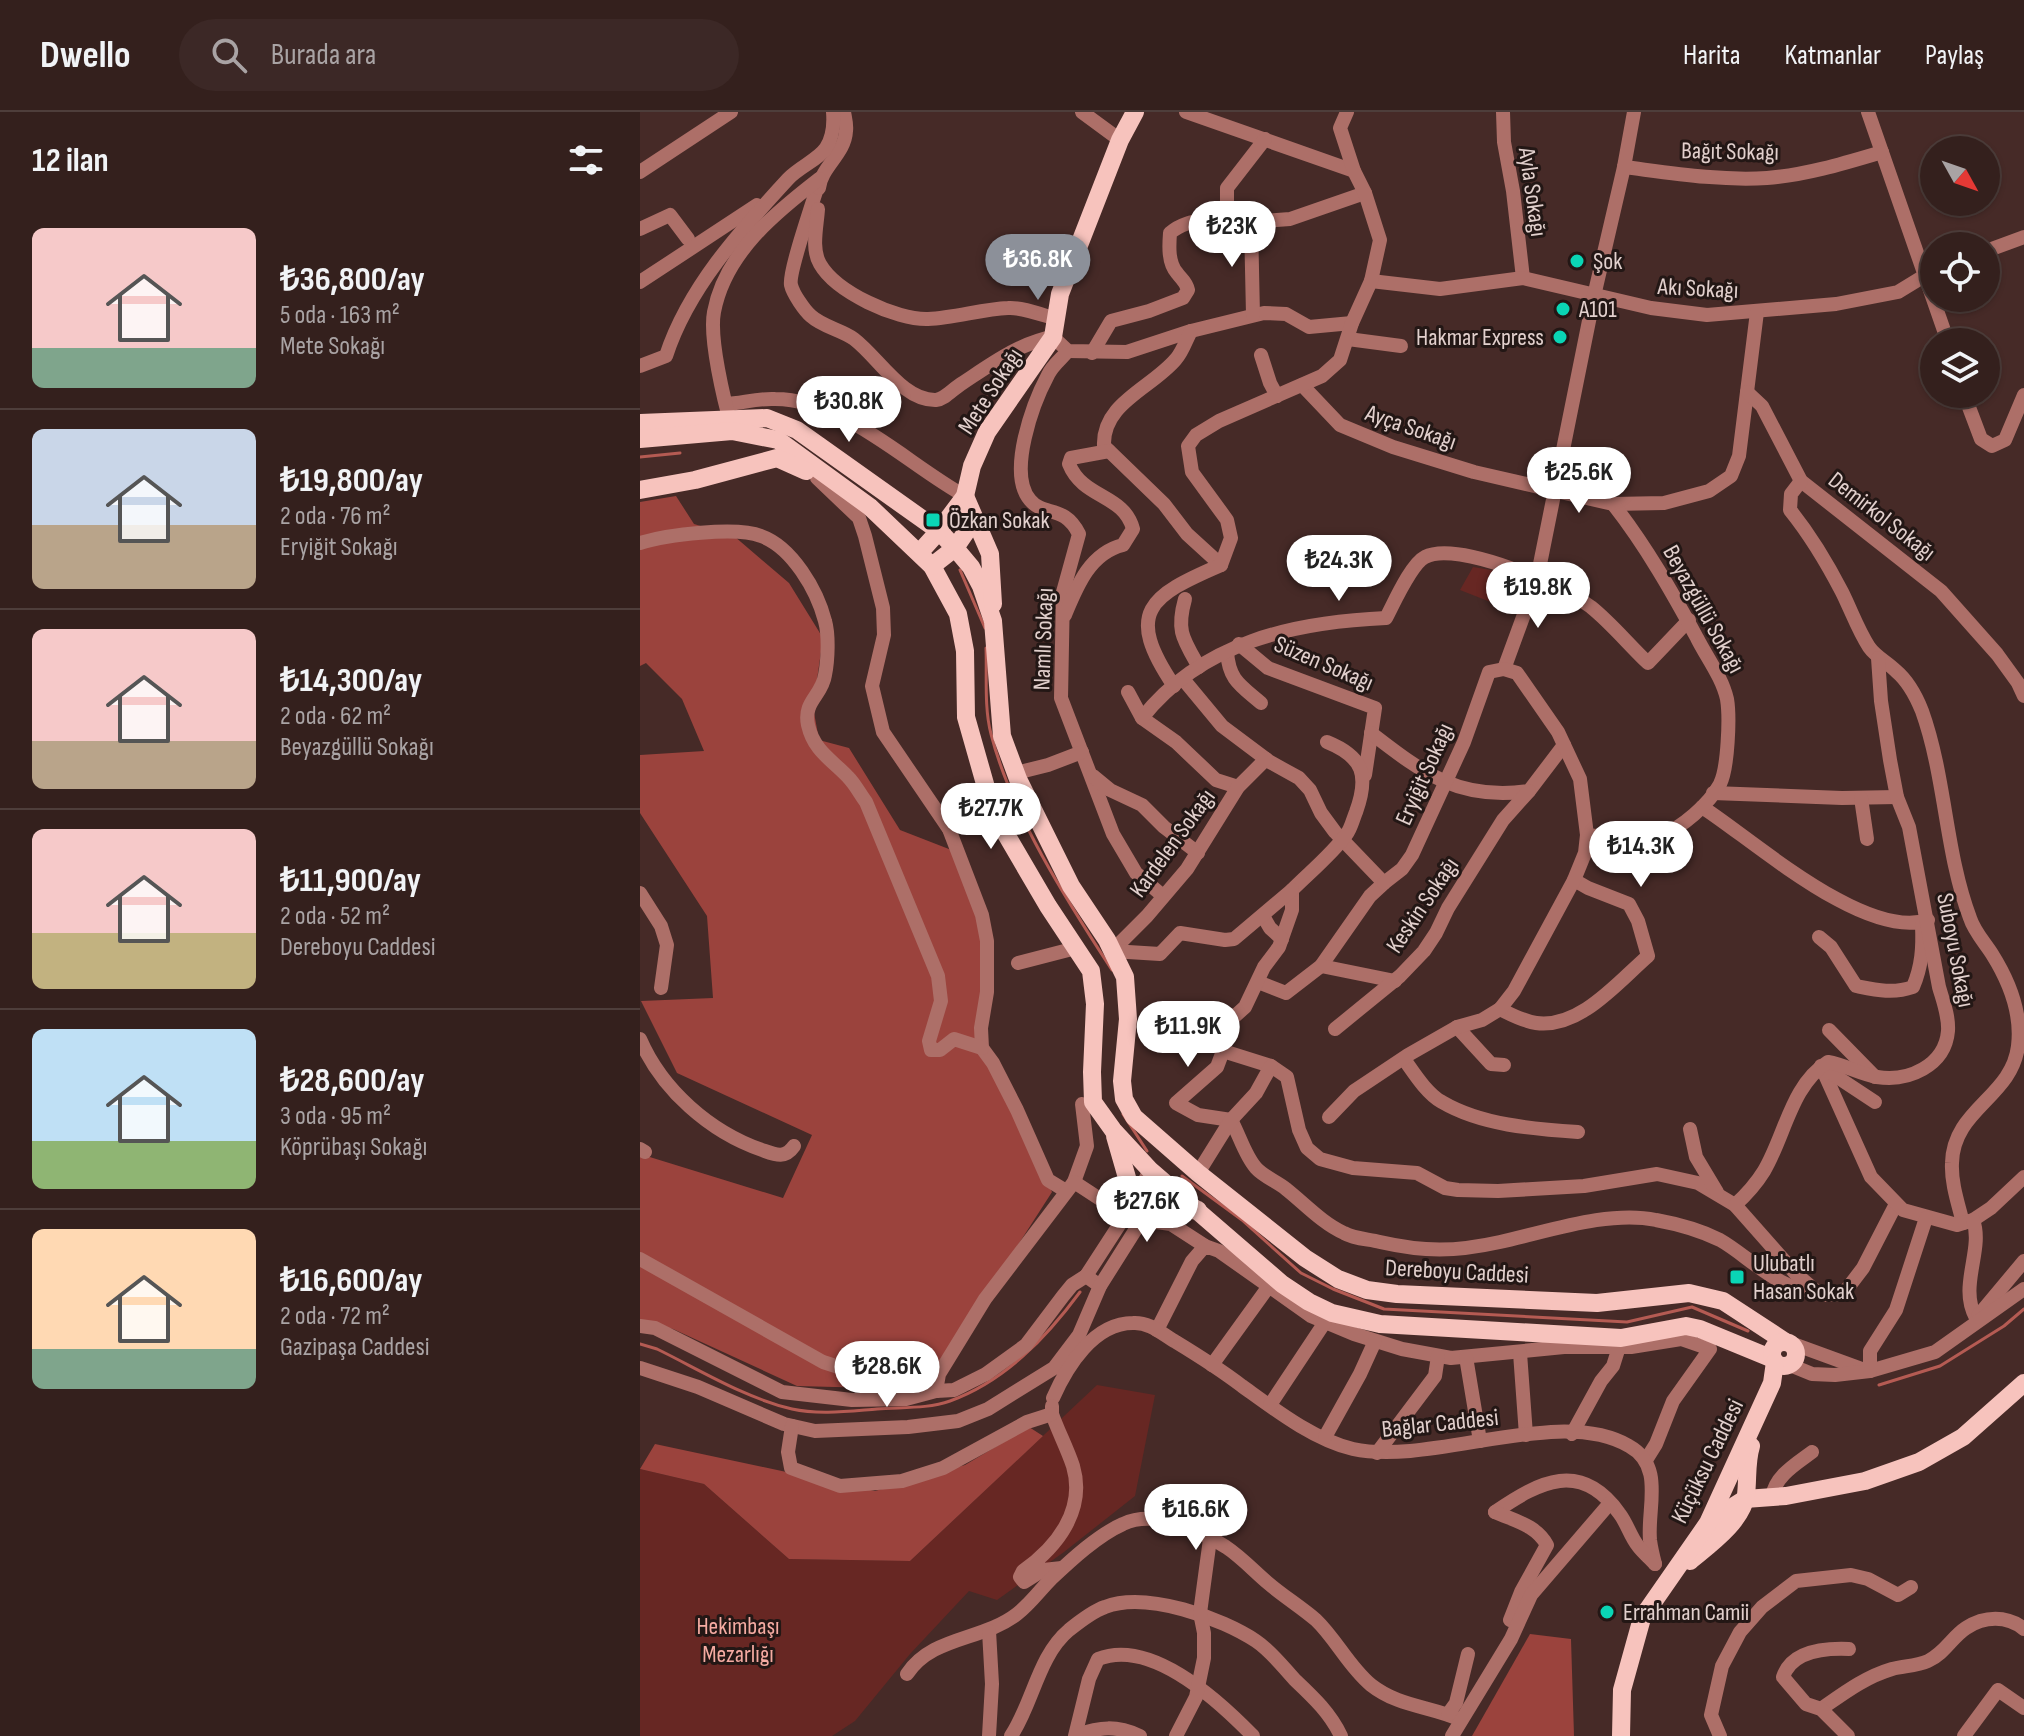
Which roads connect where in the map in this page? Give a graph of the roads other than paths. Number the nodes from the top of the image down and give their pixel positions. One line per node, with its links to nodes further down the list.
1 (833, 112): 17 (street)
2 (844, 112): 18 (street)
3 (1135, 112): 12 (main road, Mete Sokağı)
4 (1186, 112): 11 (street)
5 (1347, 112): 15 (street)
6 (1503, 112): 28 (street, Ayla Sokağı)
7 (1634, 112): 14 (street, Eryiğit Sokağı)
8 (1868, 112): 13 (street)
9 (1089, 114): 12 (street)
10 (722, 115): 16 (street)
11 (1265, 139): 15 (street); 20 (street)
12 (1120, 140): 36 (main road, Mete Sokağı)
13 (1882, 152): 14 (street, Bağıt Sokağı); 26 (street)
14 (1624, 167): 32 (street, Eryiğit Sokağı)
15 (1354, 171): 19 (street)
16 (640, 172)
17 (791, 176): 24 (street); 31 (street); 43 (street)
18 (820, 179): 36 (street); 36 (street); 49 (street)
19 (1365, 193): 21 (street); 30 (street)
20 (1227, 214): 21 (street); 41 (street)
21 (1251, 223): 34 (street)
22 (640, 229): 24 (street)
23 (2024, 237): 25 (street)
24 (688, 239): 27 (street)
25 (2000, 246)
26 (1920, 249)
27 (640, 271)
28 (1523, 278): 30 (street, Akı Sokağı); 32 (street, Akı Sokağı)
29 (1920, 278): 33 (street, Akı Sokağı)
30 (1371, 281): 35 (street)
31 (640, 282)
32 (1594, 296): 33 (street, Akı Sokağı); 59 (street, Eryiğit Sokağı)
33 (1757, 312): 45 (street, Ayça Sokağı)
34 (1253, 315): 35 (street); 37 (street)
35 (1352, 323): 38 (street)
36 (1055, 328): 40 (street); 61 (main road, Mete Sokağı)
37 (1191, 331): 41 (street); 54 (street)
38 (1348, 339): 39 (street); 44 (street)
39 (1401, 346)
40 (1068, 351): 41 (street); 74 (street, Namlı Sokağı)
41 (1092, 353)
42 (1261, 355): 47 (street)
43 (640, 366)
44 (1302, 385): 47 (street); 59 (street, Ayça Sokağı)
45 (1747, 392): 58 (street, Demirkol Sokağı); 63 (street, Ayça Sokağı)
46 (2024, 395): 48 (street)
47 (1277, 396): 69 (street)
48 (1969, 408)
49 (729, 418): 50 (main road, Dereboyu Caddesi); 51 (main road, Dereboyu Caddesi); 52 (main road, Dereboyu Caddesi); 53 (main road, Dereboyu Caddesi); 55 (main road); 61 (street)
50 (640, 423)
51 (805, 436): 53 (main road); 65 (main road, Dereboyu Caddesi)
52 (640, 439)
53 (778, 440): 55 (main road); 62 (main road, Dereboyu Caddesi)
54 (1109, 451): 69 (street); 74 (street)
55 (737, 460): 57 (main road)
56 (814, 475): 57 (main road); 62 (main road); 100 (street)
57 (695, 480): 60 (main road)
58 (1801, 481): 76 (street); 81 (street, Demirkol Sokağı)
59 (1554, 489): 63 (street, Ayça Sokağı); 70 (street, Eryiğit Sokağı)
60 (640, 490)
61 (965, 496): 64 (main road); 65 (main road, Mete Sokağı)
62 (860, 500): 68 (main road, Dereboyu Caddesi)
63 (1613, 504): 72 (street, Beyazgüllü Sokağı)
64 (975, 519): 67 (main road); 73 (main road)
65 (939, 531): 67 (main road, Dereboyu Caddesi); 68 (main road, Mete Sokağı)
66 (640, 543): 126 (street)
67 (955, 548): 68 (main road); 73 (main road, Dereboyu Caddesi)
68 (926, 559): 99 (main road, Dereboyu Caddesi)
69 (1221, 565): 79 (street)
70 (1537, 579): 72 (street); 75 (street); 78 (street, Eryiğit Sokağı)
71 (1185, 599): 77 (street)
72 (1689, 620): 95 (street, Beyazgüllü Sokağı)
73 (993, 621): 89 (main road, Dereboyu Caddesi)
74 (1061, 623): 87 (street, Namlı Sokağı)
75 (1233, 648): 77 (street); 82 (street); 84 (street, Süzen Sokağı)
76 (1878, 658): 96 (street, Suboyu Sokağı); 153 (street)
77 (1199, 667): 79 (street)
78 (1497, 671): 86 (street); 92 (street, Eryiğit Sokağı)
79 (1179, 682): 83 (street); 88 (street)
80 (1128, 692): 83 (street)
81 (2024, 696)
82 (1261, 703)
83 (1142, 718): 93 (street)
84 (1371, 733): 91 (street, Süzen Sokağı); 92 (street)
85 (1327, 742): 91 (street)
86 (1564, 745): 94 (street, Keskin Sokağı); 101 (street)
87 (1082, 752): 89 (street); 90 (street, Namlı Sokağı)
88 (1266, 759): 93 (street, Kardelen Sokağı); 102 (street)
89 (1016, 773): 115 (main road, Dereboyu Caddesi)
90 (1091, 774): 104 (street); 109 (street, Namlı Sokağı)
91 (1364, 778): 102 (street, Süzen Sokağı)
92 (1445, 782): 94 (street); 106 (street, Eryiğit Sokağı)
93 (1238, 787): 104 (street, Kardelen Sokağı)
94 (1529, 791): 118 (street, Keskin Sokağı)
95 (1713, 793): 97 (street); 98 (street, Beyazgüllü Sokağı)
96 (1897, 797): 97 (street); 111 (street, Suboyu Sokağı)
97 (1861, 798): 103 (street)
98 (1702, 807): 101 (street, Beyazgüllü Sokağı); 111 (street)
99 (993, 812): 100 (street); 114 (main road, Dereboyu Caddesi)
100 (949, 829): 126 (street)
101 (1587, 835): 105 (street)
102 (1342, 839): 106 (street); 107 (street, Süzen Sokağı)
103 (1867, 839)
104 (1198, 853): 109 (street, Kardelen Sokağı)
105 (1574, 880): 121 (street); 121 (street)
106 (1384, 883): 117 (street, Eryiğit Sokağı)
107 (1292, 890): 110 (street, Süzen Sokağı); 113 (street)
108 (640, 893): 120 (street)
109 (1163, 896): 115 (street, Kardelen Sokağı)
110 (1263, 916): 113 (street); 115 (street, Süzen Sokağı)
111 (1925, 921): 112 (street); 132 (street, Suboyu Sokağı)
112 (1819, 937)
113 (1282, 939): 119 (street)
114 (1076, 948): 116 (street); 138 (main road, Dereboyu Caddesi)
115 (1112, 951): 141 (main road, Dereboyu Caddesi)
116 (1018, 963)
117 (1321, 966): 118 (street); 119 (street, Eryiğit Sokağı)
118 (1395, 981): 123 (street, Keskin Sokağı)
119 (1258, 982): 127 (street)
120 (661, 988)
121 (1500, 1009): 122 (street)
122 (1457, 1027): 128 (street); 129 (street)
123 (1335, 1029)
124 (1829, 1030): 132 (street)
125 (640, 1039): 140 (street)
126 (982, 1048): 146 (street)
127 (1223, 1051): 130 (street); 136 (street)
128 (1404, 1059): 135 (street); 139 (street)
129 (1504, 1065)
130 (1271, 1066): 136 (street); 147 (street)
131 (1821, 1066): 132 (street, Suboyu Sokağı); 133 (street); 148 (street); 149 (street)
132 (1876, 1077)
133 (1875, 1102)
134 (1082, 1104): 146 (street)
135 (1329, 1117)
136 (1231, 1120): 143 (street); 161 (street)
137 (1690, 1129): 147 (street)
138 (1113, 1130): 142 (main road, Dereboyu Caddesi); 151 (main road)
139 (1578, 1132)
140 (794, 1146)
141 (1176, 1155): 142 (main road); 143 (main road, Dereboyu Caddesi); 145 (main road)
142 (1150, 1170): 145 (main road); 151 (street)
143 (1198, 1173): 168 (main road, Dereboyu Caddesi)
144 (2024, 1177): 153 (street)
145 (1165, 1183): 150 (main road); 151 (street)
146 (1070, 1187): 151 (street); 179 (street)
147 (1717, 1193): 149 (street)
148 (1896, 1204): 152 (street); 161 (street)
149 (1735, 1205): 161 (street)
150 (1198, 1210): 151 (main road); 165 (main road)
151 (1140, 1213): 154 (street); 157 (street); 158 (street)
152 (1926, 1218): 153 (street); 176 (street)
153 (1968, 1221): 163 (street)
154 (1205, 1246): 159 (street); 166 (street)
155 (640, 1259): 179 (street)
156 (2024, 1261): 163 (street)
157 (1086, 1276): 158 (street); 179 (street)
158 (1100, 1286): 177 (street)
159 (1269, 1286): 162 (street); 174 (street)
160 (2024, 1289): 163 (street)
161 (1815, 1290)
162 (1325, 1322): 167 (street); 181 (street)
163 (1972, 1324): 176 (street)
164 (640, 1326): 179 (street)
165 (1437, 1326): 171 (street); 173 (main road)
166 (1157, 1330): 174 (street, Bağlar Caddesi); 180 (street, Bağlar Caddesi)
167 (1375, 1341): 171 (street); 186 (street)
168 (1786, 1342): 173 (main road); 176 (street)
169 (1619, 1347): 170 (street); 184 (street); 190 (street)
170 (1520, 1353): 172 (street); 185 (street)
171 (1436, 1355): 172 (street); 189 (street)
172 (1466, 1357): 187 (street)
173 (1781, 1363): 176 (street); 191 (main road, Küçüksu Caddesi)
174 (1212, 1365): 181 (street, Bağlar Caddesi)
175 (640, 1368): 183 (street)
176 (1870, 1371)
177 (1047, 1375): 180 (street); 183 (street)
178 (2024, 1383): 192 (main road)
179 (936, 1391)
180 (1053, 1398): 182 (street)
181 (1270, 1405): 186 (street, Bağlar Caddesi)
182 (1052, 1414): 183 (street); 199 (street)
183 (792, 1426)
184 (1572, 1434): 185 (street, Bağlar Caddesi); 190 (street, Bağlar Caddesi)
185 (1526, 1435): 187 (street, Bağlar Caddesi)
186 (1325, 1437): 189 (street, Bağlar Caddesi)
187 (1480, 1441): 189 (street, Bağlar Caddesi)
188 (1812, 1452): 192 (street)
189 (1377, 1453)
190 (1646, 1460): 198 (street)
191 (1739, 1476): 192 (main road); 193 (main road); 196 (main road, Küçüksu Caddesi)
192 (1772, 1497): 193 (main road); 195 (main road)
193 (1745, 1499): 195 (main road, Küçüksu Caddesi); 196 (main road)
194 (1610, 1503): 198 (street); 208 (street); 208 (street)
195 (1735, 1518): 200 (main road, Küçüksu Caddesi)
196 (1708, 1523): 200 (main road, Küçüksu Caddesi)
197 (1210, 1539): 199 (street); 202 (street); 213 (street)
198 (1655, 1564): 200 (street)
199 (1063, 1568): 204 (street)
200 (1670, 1578): 207 (main road, Küçüksu Caddesi)
201 (1911, 1587): 224 (street)
202 (1200, 1613): 210 (street); 216 (street); 220 (street)
203 (2024, 1629): 212 (street)
204 (989, 1631): 209 (street); 215 (street)
205 (1849, 1649): 212 (street)
206 (1468, 1654): 213 (street)
207 (1631, 1660): 222 (main road, Küçüksu Caddesi); 223 (main road, Küçüksu Caddesi)
208 (1493, 1670): 213 (street)
209 (907, 1674)
210 (1198, 1687): 214 (street); 218 (street); 219 (street)
211 (2024, 1708): 226 (street)
212 (1821, 1709): 225 (street)
213 (1455, 1717): 221 (street)
214 (1076, 1735): 217 (street)
215 (989, 1736)
216 (1011, 1736)
217 (1140, 1736)
218 (1176, 1736)
219 (1253, 1736)
220 (1341, 1736)
221 (1452, 1736)
222 (1621, 1736)
223 (1627, 1736)
224 (1720, 1736)
225 (1848, 1736)
226 (1964, 1736)

